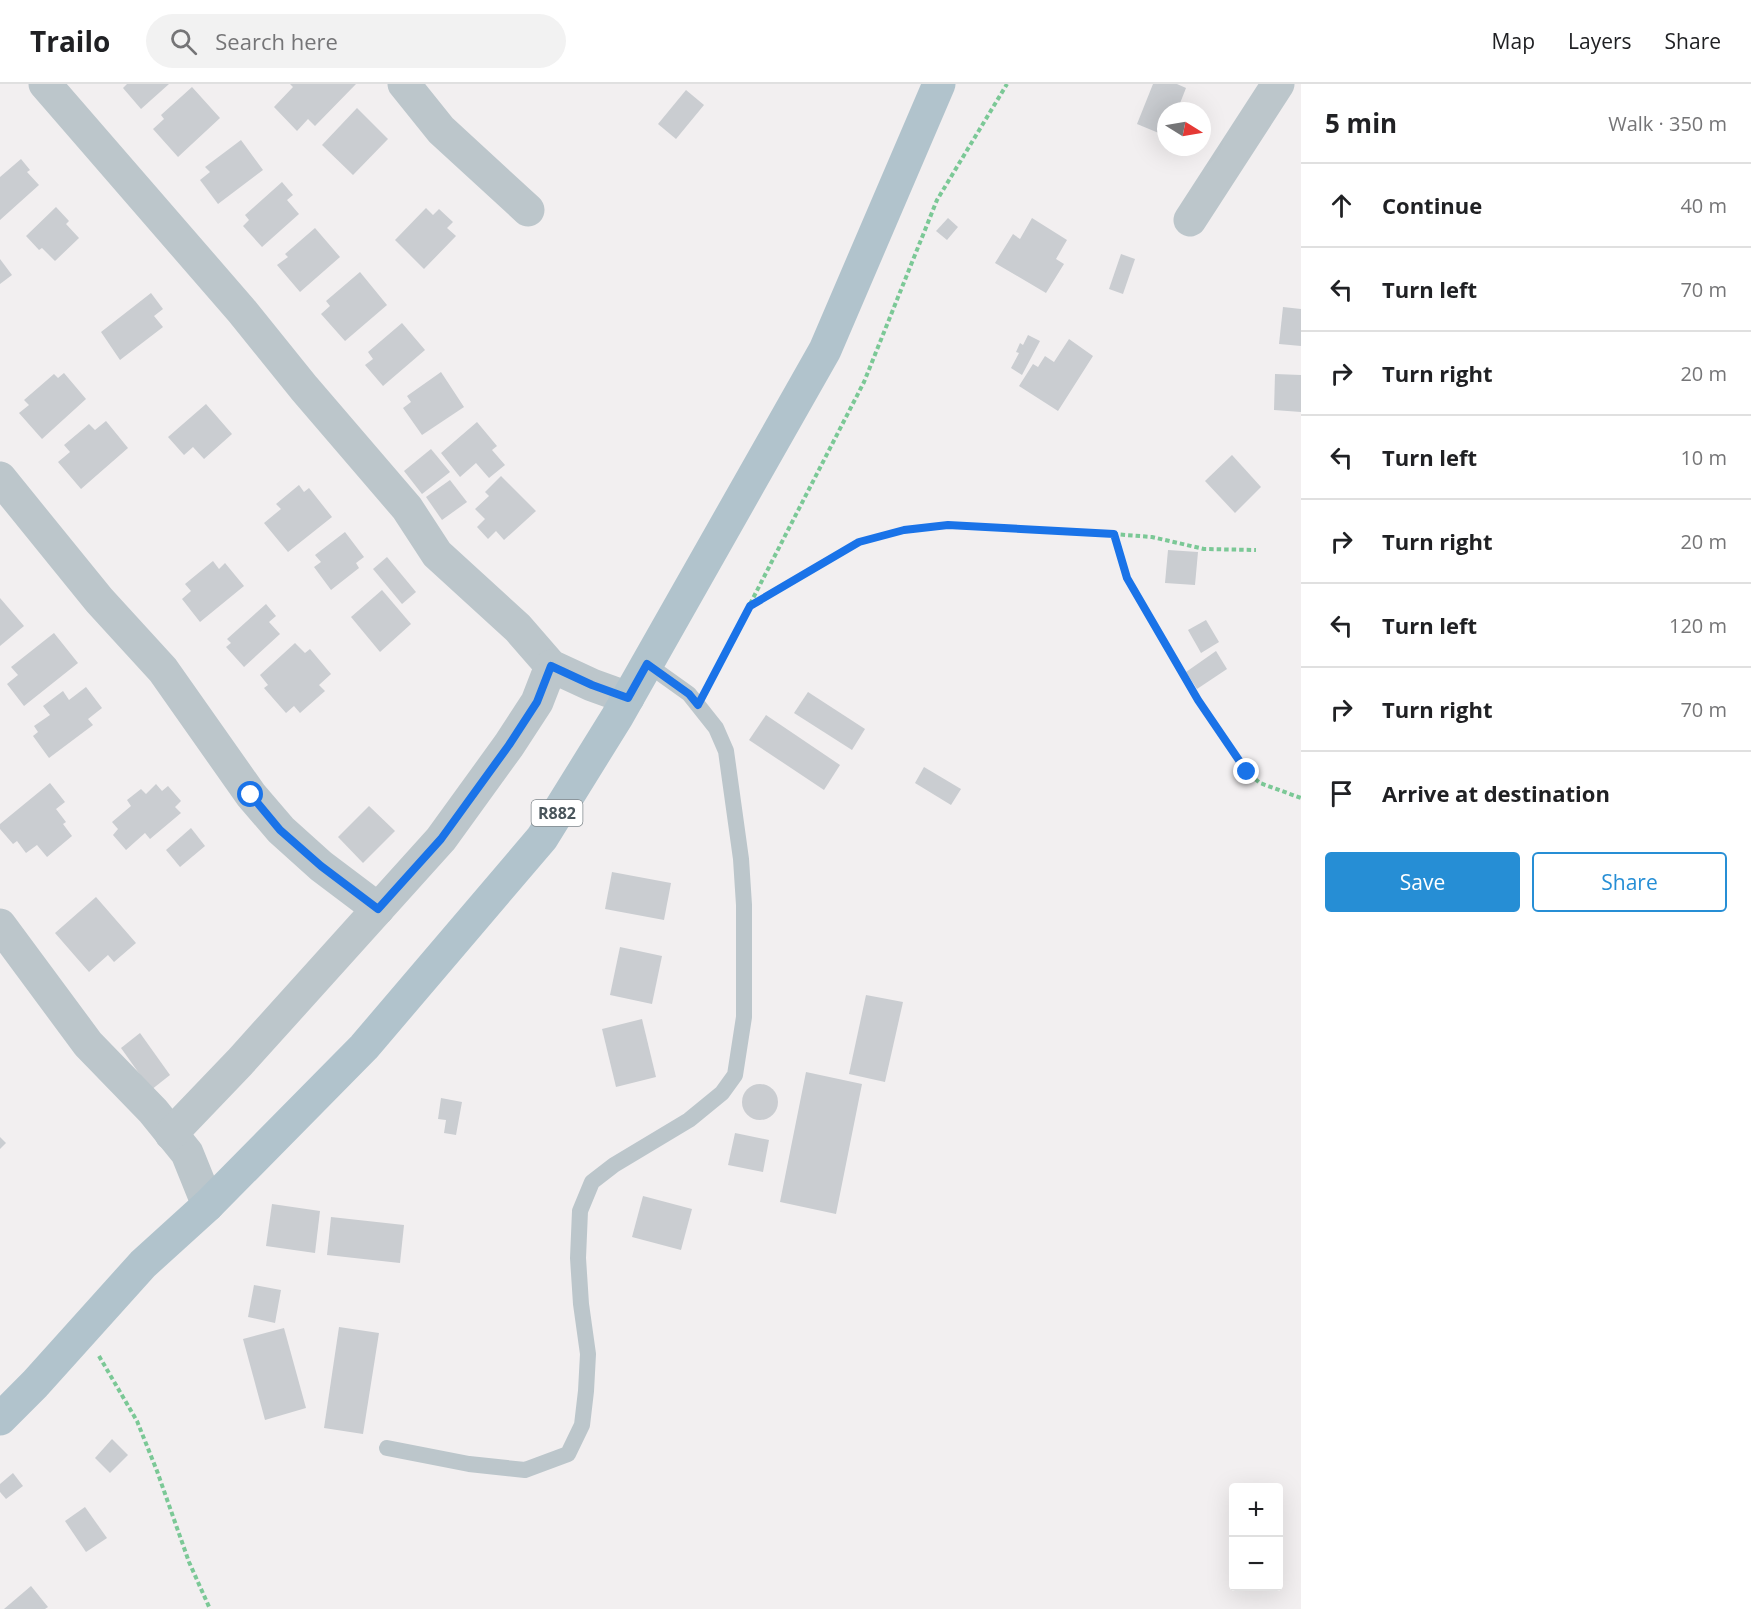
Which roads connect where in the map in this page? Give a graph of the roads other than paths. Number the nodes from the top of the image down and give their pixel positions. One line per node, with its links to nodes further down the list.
1 (45, 84): 9 (street)
2 (404, 84): 5 (street)
3 (939, 84): 8 (main road, R882)
4 (1278, 84): 6 (street)
5 (528, 210)
6 (1190, 220)
7 (0, 478): 11 (street)
8 (647, 664): 10 (main road, R882); 16 (lane)
9 (551, 666): 10 (street); 11 (street)
10 (628, 698): 14 (main road, R882)
11 (378, 909): 13 (street)
12 (0, 925): 13 (street)
13 (171, 1134): 14 (street)
14 (208, 1205): 15 (main road, R882)
15 (0, 1419)
16 (387, 1448)

